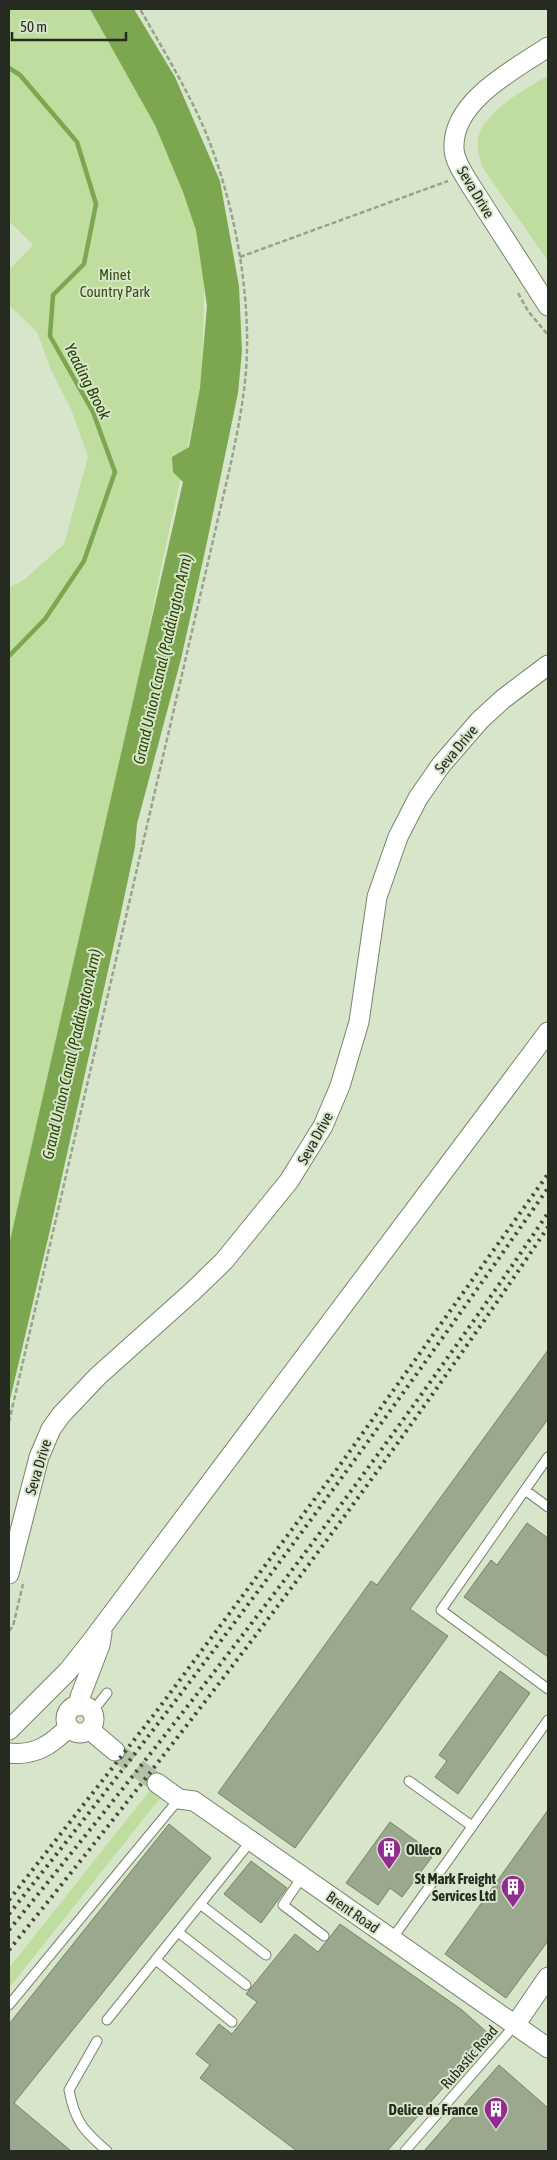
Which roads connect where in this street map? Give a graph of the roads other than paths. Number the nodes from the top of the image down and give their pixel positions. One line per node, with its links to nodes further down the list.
1 (548, 47): 2 (street, Seva Drive)
2 (548, 306)
3 (548, 665): 8 (street, Seva Drive)
4 (548, 1032): 9 (street)
5 (548, 1457): 6 (lane)
6 (525, 1490): 7 (lane); 10 (lane)
7 (548, 1507)
8 (9, 1574)
9 (103, 1624): 12 (street); 14 (street)
10 (548, 1689)
11 (107, 1693): 12 (lane)
12 (87, 1716): 15 (street); 16 (street)
13 (548, 1720): 20 (lane)
14 (9, 1730)
15 (114, 1751)
16 (9, 1753)
17 (409, 1781): 20 (lane)
18 (157, 1782): 19 (street, Brent Road)
19 (179, 1799): 21 (street, Brent Road); 31 (lane)
20 (472, 1826): 26 (lane)
21 (251, 1841): 22 (street, Brent Road); 23 (lane)
22 (302, 1876): 25 (lane); 26 (street, Brent Road)
23 (200, 1904): 24 (lane); 27 (lane)
24 (178, 1932): 28 (lane); 30 (lane)
25 (324, 1936)
26 (392, 1939): 34 (street, Brent Road)
27 (266, 1955)
28 (156, 1960): 32 (lane); 33 (lane)
29 (548, 1977): 34 (street)
30 (246, 1985)
31 (9, 2005)
32 (107, 2020)
33 (232, 2022)
34 (515, 2025): 36 (street, Brent Road); 38 (lane, Rubastic Road)
35 (98, 2042): 37 (lane)
36 (548, 2048)
37 (107, 2151)
38 (405, 2151)

